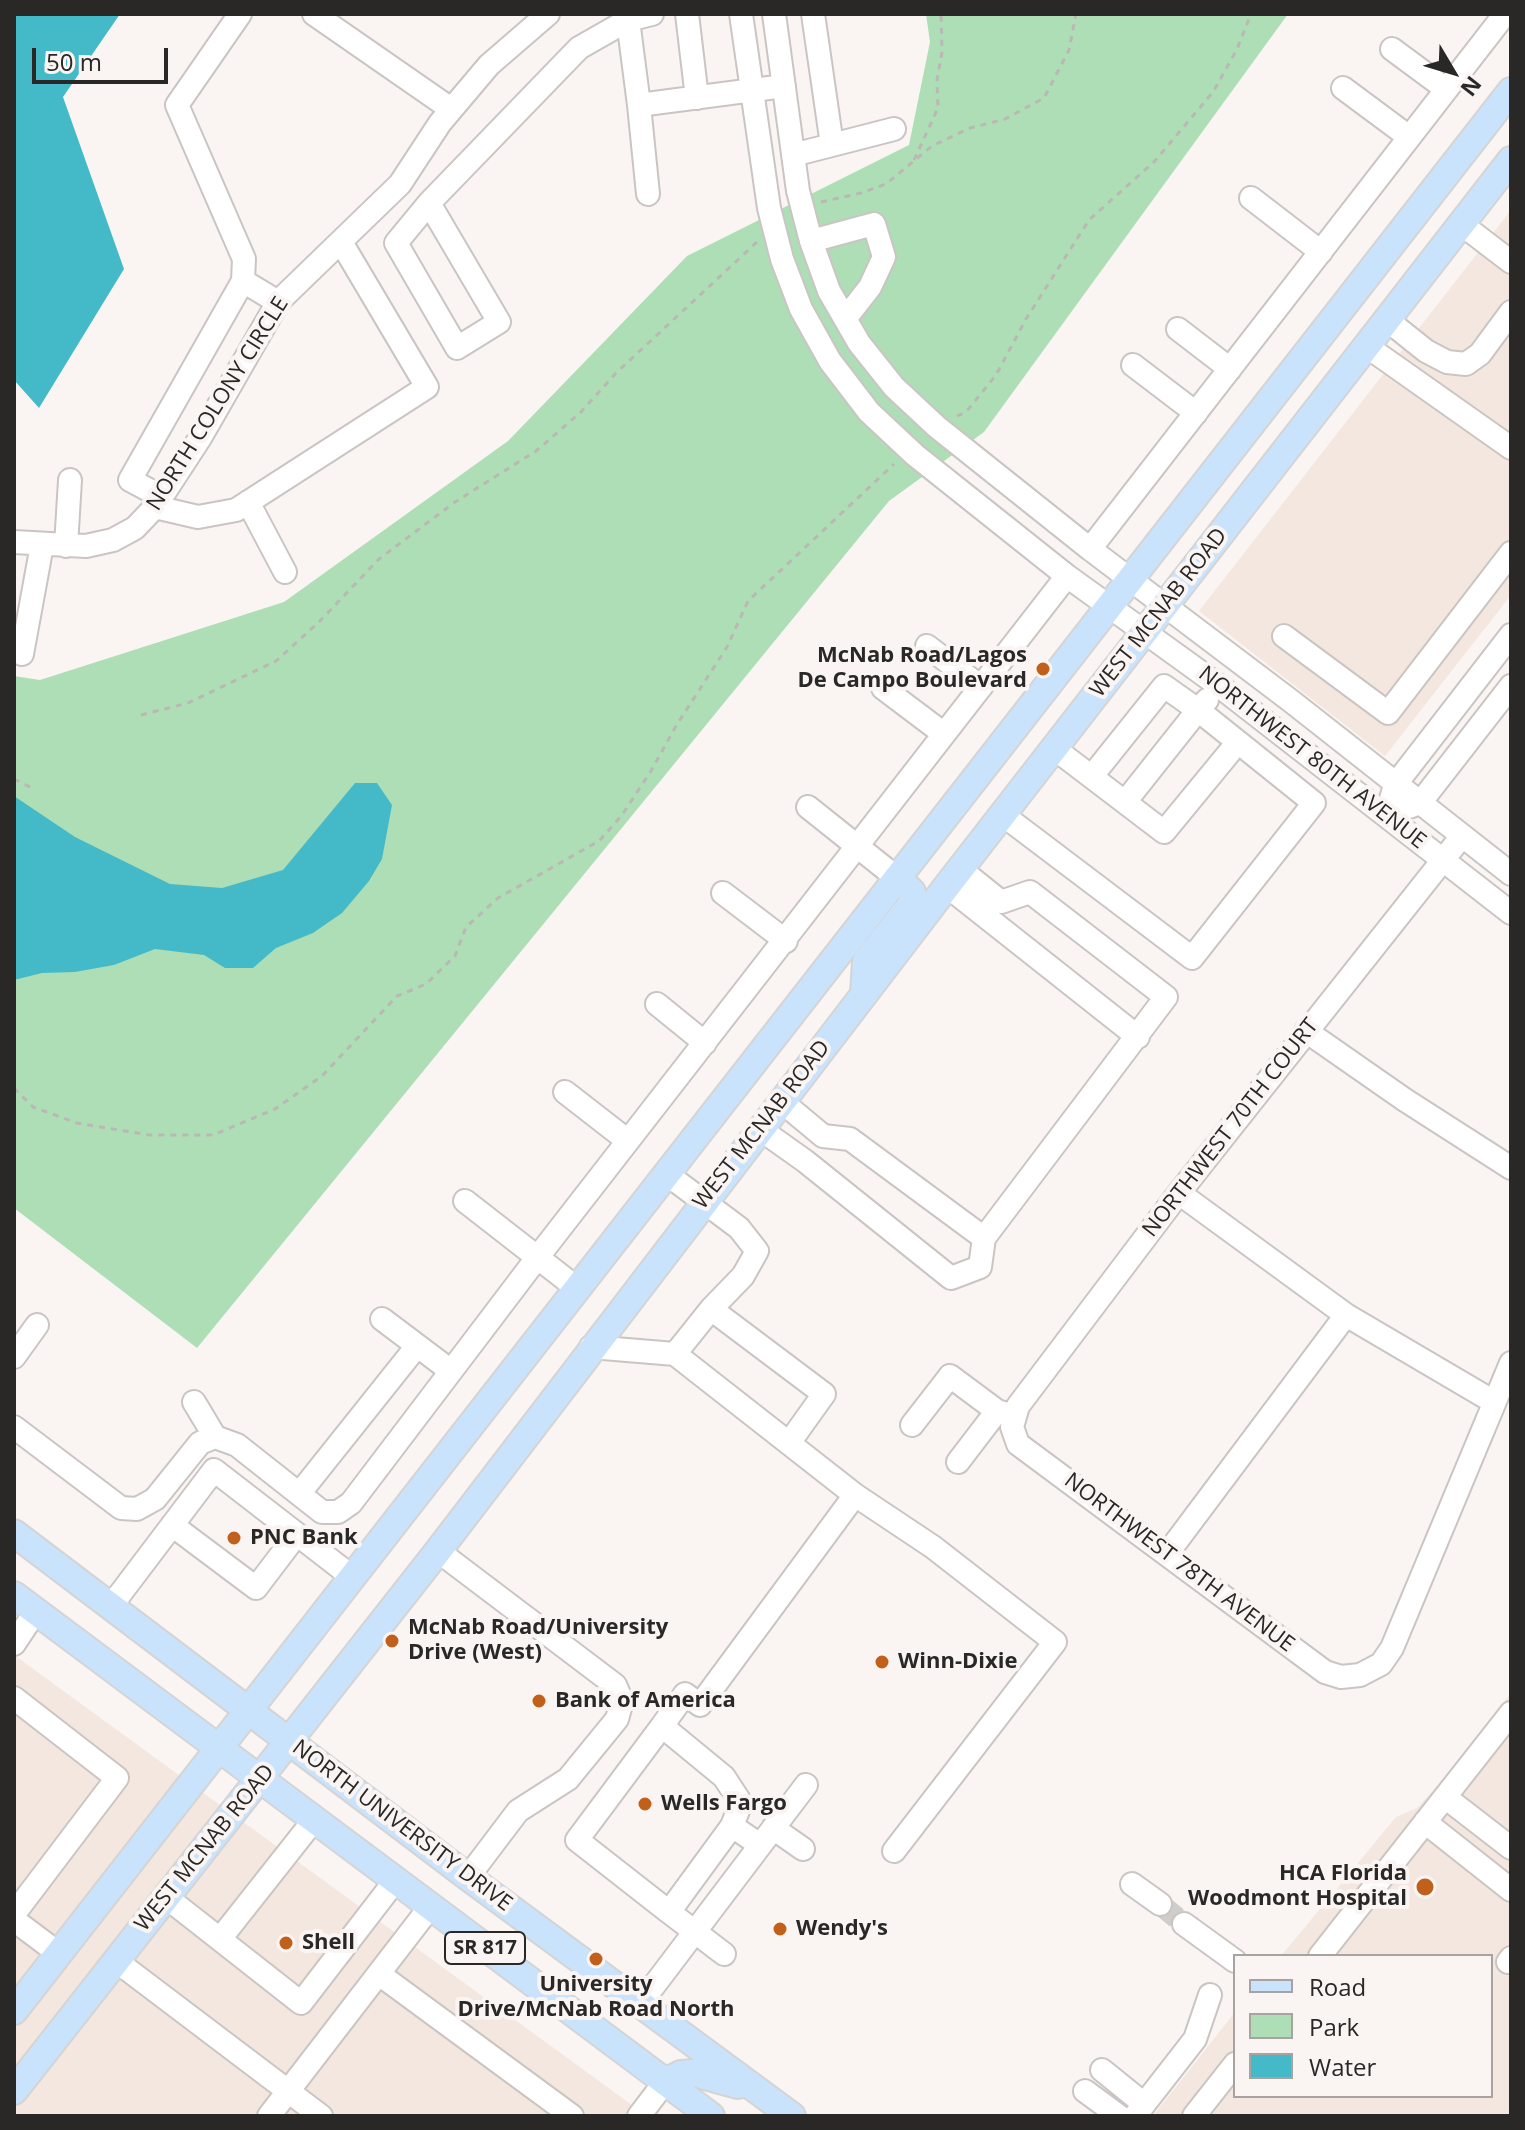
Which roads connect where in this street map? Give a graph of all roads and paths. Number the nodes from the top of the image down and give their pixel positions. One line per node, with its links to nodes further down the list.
1 (240, 14): 39 (street)
2 (314, 14): 22 (street)
3 (548, 14): 22 (street, NORTH COLONY CIRCLE)
4 (652, 14): 13 (street)
5 (687, 14): 20 (street)
6 (741, 14): 19 (street, NORTHWEST 80TH AVENUE)
7 (774, 14): 15 (street, NORTHWEST 80TH AVENUE)
8 (813, 14): 25 (street)
9 (941, 14): 28 (path)
10 (1076, 14): 28 (path)
11 (1251, 14): 49 (path)
12 (1505, 14): 17 (street)
13 (628, 20): 21 (street); 31 (street)
14 (1392, 49): 17 (street)
15 (784, 86): 19 (street); 26 (street, NORTHWEST 80TH AVENUE)
16 (1343, 88): 24 (street)
17 (1446, 89): 24 (street)
18 (1511, 91): 62 (main road, WEST MCNAB ROAD)
19 (751, 92): 20 (street); 34 (street, NORTHWEST 80TH AVENUE)
20 (697, 98): 21 (street)
21 (639, 105): 29 (street)
22 (451, 109): 36 (street, NORTH COLONY CIRCLE)
23 (894, 129): 25 (street)
24 (1409, 137): 37 (street)
25 (832, 145): 26 (street)
26 (793, 155): 32 (street, NORTHWEST 80TH AVENUE)
27 (1511, 160): 33 (main road, WEST MCNAB ROAD)
28 (913, 163): 32 (path)
29 (648, 194)
30 (1251, 198): 37 (street)
31 (429, 203): 31 (street)
32 (803, 211): 35 (street, NORTHWEST 80TH AVENUE)
33 (1460, 223): 38 (street); 43 (main road, WEST MCNAB ROAD)
34 (774, 229): 51 (street, NORTHWEST 80TH AVENUE); 75 (path)
35 (811, 241): 42 (street, NORTHWEST 80TH AVENUE); 42 (street)
36 (341, 242): 40 (street, NORTH COLONY CIRCLE); 54 (street)
37 (1321, 252): 47 (street)
38 (1511, 262)
39 (243, 281): 40 (street); 53 (street)
40 (278, 302): 53 (street, NORTH COLONY CIRCLE)
41 (1511, 312): 43 (street)
42 (845, 319): 49 (street, NORTHWEST 80TH AVENUE)
43 (1386, 319): 45 (main road, WEST MCNAB ROAD)
44 (1178, 329): 47 (street)
45 (1365, 345): 50 (street); 63 (main road, WEST MCNAB ROAD)
46 (1133, 365): 48 (street)
47 (1230, 369): 48 (street)
48 (1196, 413): 58 (street)
49 (937, 427): 58 (street, NORTHWEST 80TH AVENUE)
50 (1511, 448)
51 (910, 450): 61 (street, NORTHWEST 80TH AVENUE); 103 (path)
52 (70, 480): 57 (street)
53 (158, 502): 54 (street); 57 (street, NORTH COLONY CIRCLE)
54 (248, 502): 60 (street)
55 (14, 542): 56 (street, NORTH COLONY CIRCLE)
56 (42, 545): 57 (street, NORTH COLONY CIRCLE); 69 (street)
57 (66, 546)
58 (1090, 549): 62 (street, NORTHWEST 80TH AVENUE)
59 (1511, 553): 67 (street)
60 (285, 572)
61 (1067, 576): 64 (street, NORTHWEST 80TH AVENUE); 72 (street)
62 (1130, 580): 63 (street, NORTHWEST 80TH AVENUE); 64 (main road, WEST MCNAB ROAD)
63 (1166, 605): 65 (main road, WEST MCNAB ROAD); 81 (street, NORTHWEST 80TH AVENUE)
64 (1110, 607): 65 (street, NORTHWEST 80TH AVENUE); 92 (main road, WEST MCNAB ROAD)
65 (1146, 631): 70 (street, NORTHWEST 80TH AVENUE); 78 (main road, WEST MCNAB ROAD)
66 (1511, 635): 81 (street)
67 (1284, 636)
68 (927, 646): 72 (street)
69 (22, 654)
70 (1218, 685): 74 (street); 87 (street, NORTHWEST 80TH AVENUE)
71 (1511, 686): 84 (street)
72 (981, 687): 76 (street)
73 (883, 688): 76 (street)
74 (1198, 710): 77 (street); 79 (street); 83 (street)
75 (141, 715)
76 (944, 734): 89 (street)
77 (1238, 742): 83 (street); 86 (street)
78 (1055, 749): 79 (street); 86 (main road, WEST MCNAB ROAD)
79 (1092, 776): 83 (street)
80 (14, 779): 82 (path)
81 (1395, 785): 84 (street, NORTHWEST 80TH AVENUE); 87 (street)
82 (32, 788)
83 (1125, 802)
84 (1420, 803): 87 (street); 88 (street, NORTHWEST 80TH AVENUE)
85 (808, 807): 89 (street)
86 (1003, 815): 93 (main road, WEST MCNAB ROAD)
87 (1386, 816): 90 (street, NORTHWEST 80TH AVENUE)
88 (1462, 836): 90 (street, NORTHWEST 70TH COURT); 91 (street, NORTHWEST 80TH AVENUE)
89 (858, 848): 92 (street); 97 (street)
90 (1443, 860): 96 (street, NORTHWEST 80TH AVENUE); 100 (street, NORTHWEST 70TH COURT)
91 (1511, 874)
92 (897, 878): 98 (main road); 111 (main road, WEST MCNAB ROAD)
93 (953, 878): 95 (street); 98 (main road, WEST MCNAB ROAD)
94 (723, 893): 97 (street)
95 (996, 912): 101 (street); 101 (street)
96 (1511, 913)
97 (786, 941): 102 (street)
98 (864, 994): 105 (main road, WEST MCNAB ROAD)
99 (657, 1004): 102 (street)
100 (1306, 1031): 110 (street); 112 (street, NORTHWEST 70TH COURT)
101 (1138, 1037): 115 (street)
102 (705, 1043): 108 (street)
103 (14, 1088)
104 (565, 1092): 108 (street)
105 (781, 1101): 106 (main road, WEST MCNAB ROAD); 107 (street)
106 (760, 1129): 109 (street); 114 (main road, WEST MCNAB ROAD)
107 (823, 1136): 109 (street); 115 (street)
108 (628, 1141): 116 (street)
109 (805, 1161): 115 (street)
110 (1511, 1168)
111 (668, 1175): 114 (street); 117 (main road, WEST MCNAB ROAD)
112 (1179, 1193): 119 (street); 130 (street, NORTHWEST 70TH COURT)
113 (465, 1201): 116 (street)
114 (704, 1201): 118 (street); 123 (main road, WEST MCNAB ROAD)
115 (984, 1238)
116 (537, 1258): 117 (street); 127 (street)
117 (578, 1289): 143 (main road, WEST MCNAB ROAD)
118 (711, 1309): 124 (street); 134 (street)
119 (1346, 1315): 129 (street); 142 (street)
120 (382, 1319): 122 (street)
121 (37, 1325): 125 (street)
122 (417, 1346): 127 (street); 136 (street)
123 (591, 1347): 124 (street); 141 (main road, WEST MCNAB ROAD)
124 (675, 1354): 134 (street)
125 (14, 1357)
126 (1511, 1363): 129 (street)
127 (451, 1371): 136 (street)
128 (194, 1402): 133 (street)
129 (1494, 1402): 142 (street, NORTHWEST 78TH AVENUE)
130 (1008, 1418): 131 (street, NORTHWEST 78TH AVENUE); 135 (street, NORTHWEST 70TH COURT); 142 (street, NORTHWEST 78TH AVENUE)
131 (912, 1425)
132 (14, 1427): 133 (street)
133 (215, 1437): 136 (street)
134 (789, 1443): 137 (street)
135 (958, 1462)
136 (299, 1494)
137 (855, 1495): 151 (street); 163 (street)
138 (172, 1525): 140 (street); 140 (street); 145 (street)
139 (14, 1533): 145 (main road, NORTH UNIVERSITY DRIVE / SR 817)
140 (297, 1534): 143 (street)
141 (438, 1551): 152 (main road, WEST MCNAB ROAD); 164 (street)
142 (1167, 1554)
143 (351, 1576): 149 (main road, WEST MCNAB ROAD)
144 (14, 1595): 146 (main road, SR 817)
145 (111, 1606): 149 (main road, NORTH UNIVERSITY DRIVE / SR 817)
146 (36, 1611): 147 (street); 153 (main road, SR 817)
147 (14, 1644)
148 (17, 1706): 172 (street)
149 (248, 1709): 152 (main road, NORTH UNIVERSITY DRIVE / SR 817); 153 (main road, WEST MCNAB ROAD)
150 (1511, 1713): 156 (street)
151 (662, 1726): 159 (street); 171 (street)
152 (290, 1741): 154 (main road, WEST MCNAB ROAD); 164 (main road, NORTH UNIVERSITY DRIVE / SR 817)
153 (218, 1748): 154 (main road, SR 817); 176 (main road, WEST MCNAB ROAD)
154 (260, 1780): 157 (main road, SR 817); 168 (main road, WEST MCNAB ROAD)
155 (806, 1785): 160 (street)
156 (1445, 1797): 158 (street); 161 (street)
157 (314, 1820): 165 (main road, SR 817); 175 (street)
158 (1425, 1822): 167 (street); 178 (street)
159 (732, 1826): 160 (street); 171 (street)
160 (767, 1837): 162 (street); 174 (street)
161 (1511, 1848)
162 (803, 1849)
163 (894, 1851)
164 (468, 1877): 183 (main road, NORTH UNIVERSITY DRIVE / SR 817)
165 (395, 1881): 170 (main road, SR 817); 175 (street)
166 (1132, 1884): 169 (street)
167 (1511, 1890)
168 (166, 1897): 175 (street); 179 (main road, WEST MCNAB ROAD)
169 (1160, 1904)
170 (430, 1907): 181 (street); 187 (main road, SR 817)
171 (669, 1912): 174 (street)
172 (14, 1917): 176 (street)
173 (1184, 1924): 180 (street)
174 (694, 1932): 177 (street); 183 (street)
175 (220, 1939)
176 (58, 1953): 184 (main road, WEST MCNAB ROAD)
177 (724, 1954)
178 (1322, 1954)
179 (115, 1960): 188 (main road, WEST MCNAB ROAD); 190 (street)
180 (1233, 1960)
181 (379, 1974): 190 (street); 195 (street)
182 (1210, 1995): 192 (street)
183 (640, 2004): 191 (main road, NORTH UNIVERSITY DRIVE / SR 817)
184 (14, 2011)
185 (1233, 2067): 199 (street)
186 (1102, 2070): 192 (street)
187 (665, 2082): 191 (main road); 196 (street); 197 (main road, SR 817)
188 (14, 2091)
189 (1085, 2091): 192 (street)
190 (288, 2092): 193 (street); 194 (street)
191 (760, 2093): 198 (main road, NORTH UNIVERSITY DRIVE / SR 817)
192 (1137, 2112)
193 (269, 2116)
194 (321, 2116)
195 (572, 2116)
196 (639, 2116)
197 (711, 2116)
198 (792, 2116)
199 (1194, 2116)

